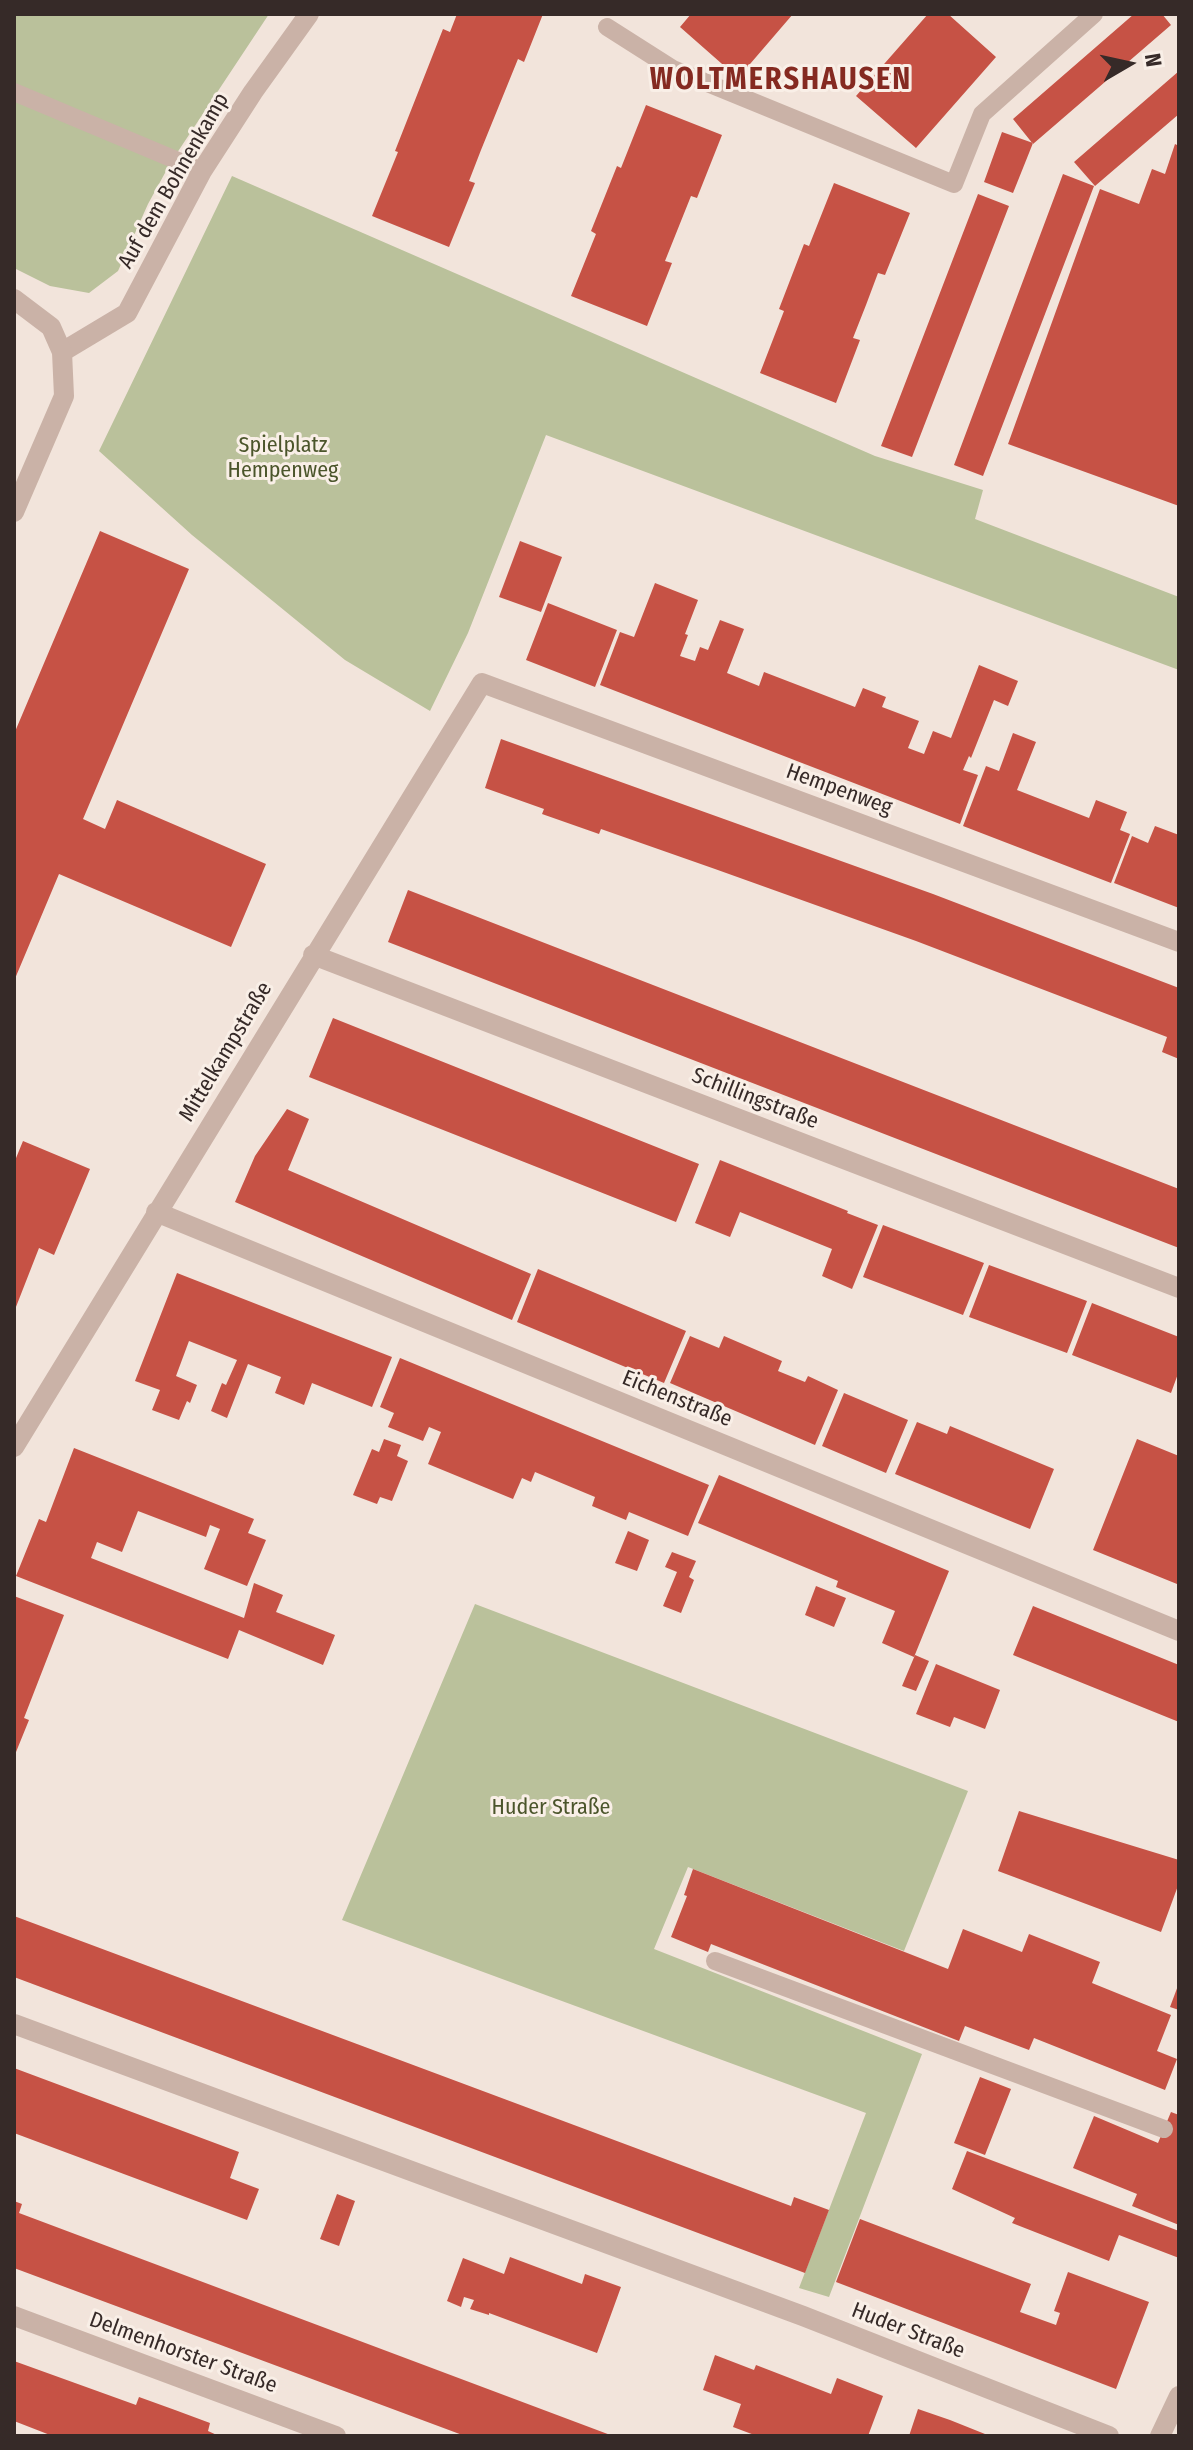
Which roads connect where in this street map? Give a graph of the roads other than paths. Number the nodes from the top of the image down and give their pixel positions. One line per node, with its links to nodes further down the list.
1 (309, 14): 5 (street, Auf dem Bohnenkamp)
2 (1094, 14): 3 (lane)
3 (607, 27)
4 (14, 92): 5 (lane)
5 (202, 171): 7 (street, Auf dem Bohnenkamp)
6 (14, 299): 7 (street)
7 (62, 352): 8 (street)
8 (14, 512)
9 (482, 683): 10 (street, Hempenweg); 11 (street, Mittelkampstraße)
10 (1179, 942)
11 (313, 955): 12 (street, Mittelkampstraße); 13 (street, Schillingstraße)
12 (156, 1212): 14 (street, Mittelkampstraße); 15 (street, Eichenstraße)
13 (1179, 1288)
14 (14, 1447)
15 (1179, 1631)
16 (715, 1961): 18 (lane)
17 (14, 2024): 22 (street, Huder Straße)
18 (1164, 2129)
19 (14, 2316): 21 (street, Delmenhorster Straße)
20 (1179, 2396): 23 (street)
21 (336, 2436)
22 (1109, 2436)
23 (1160, 2436)

